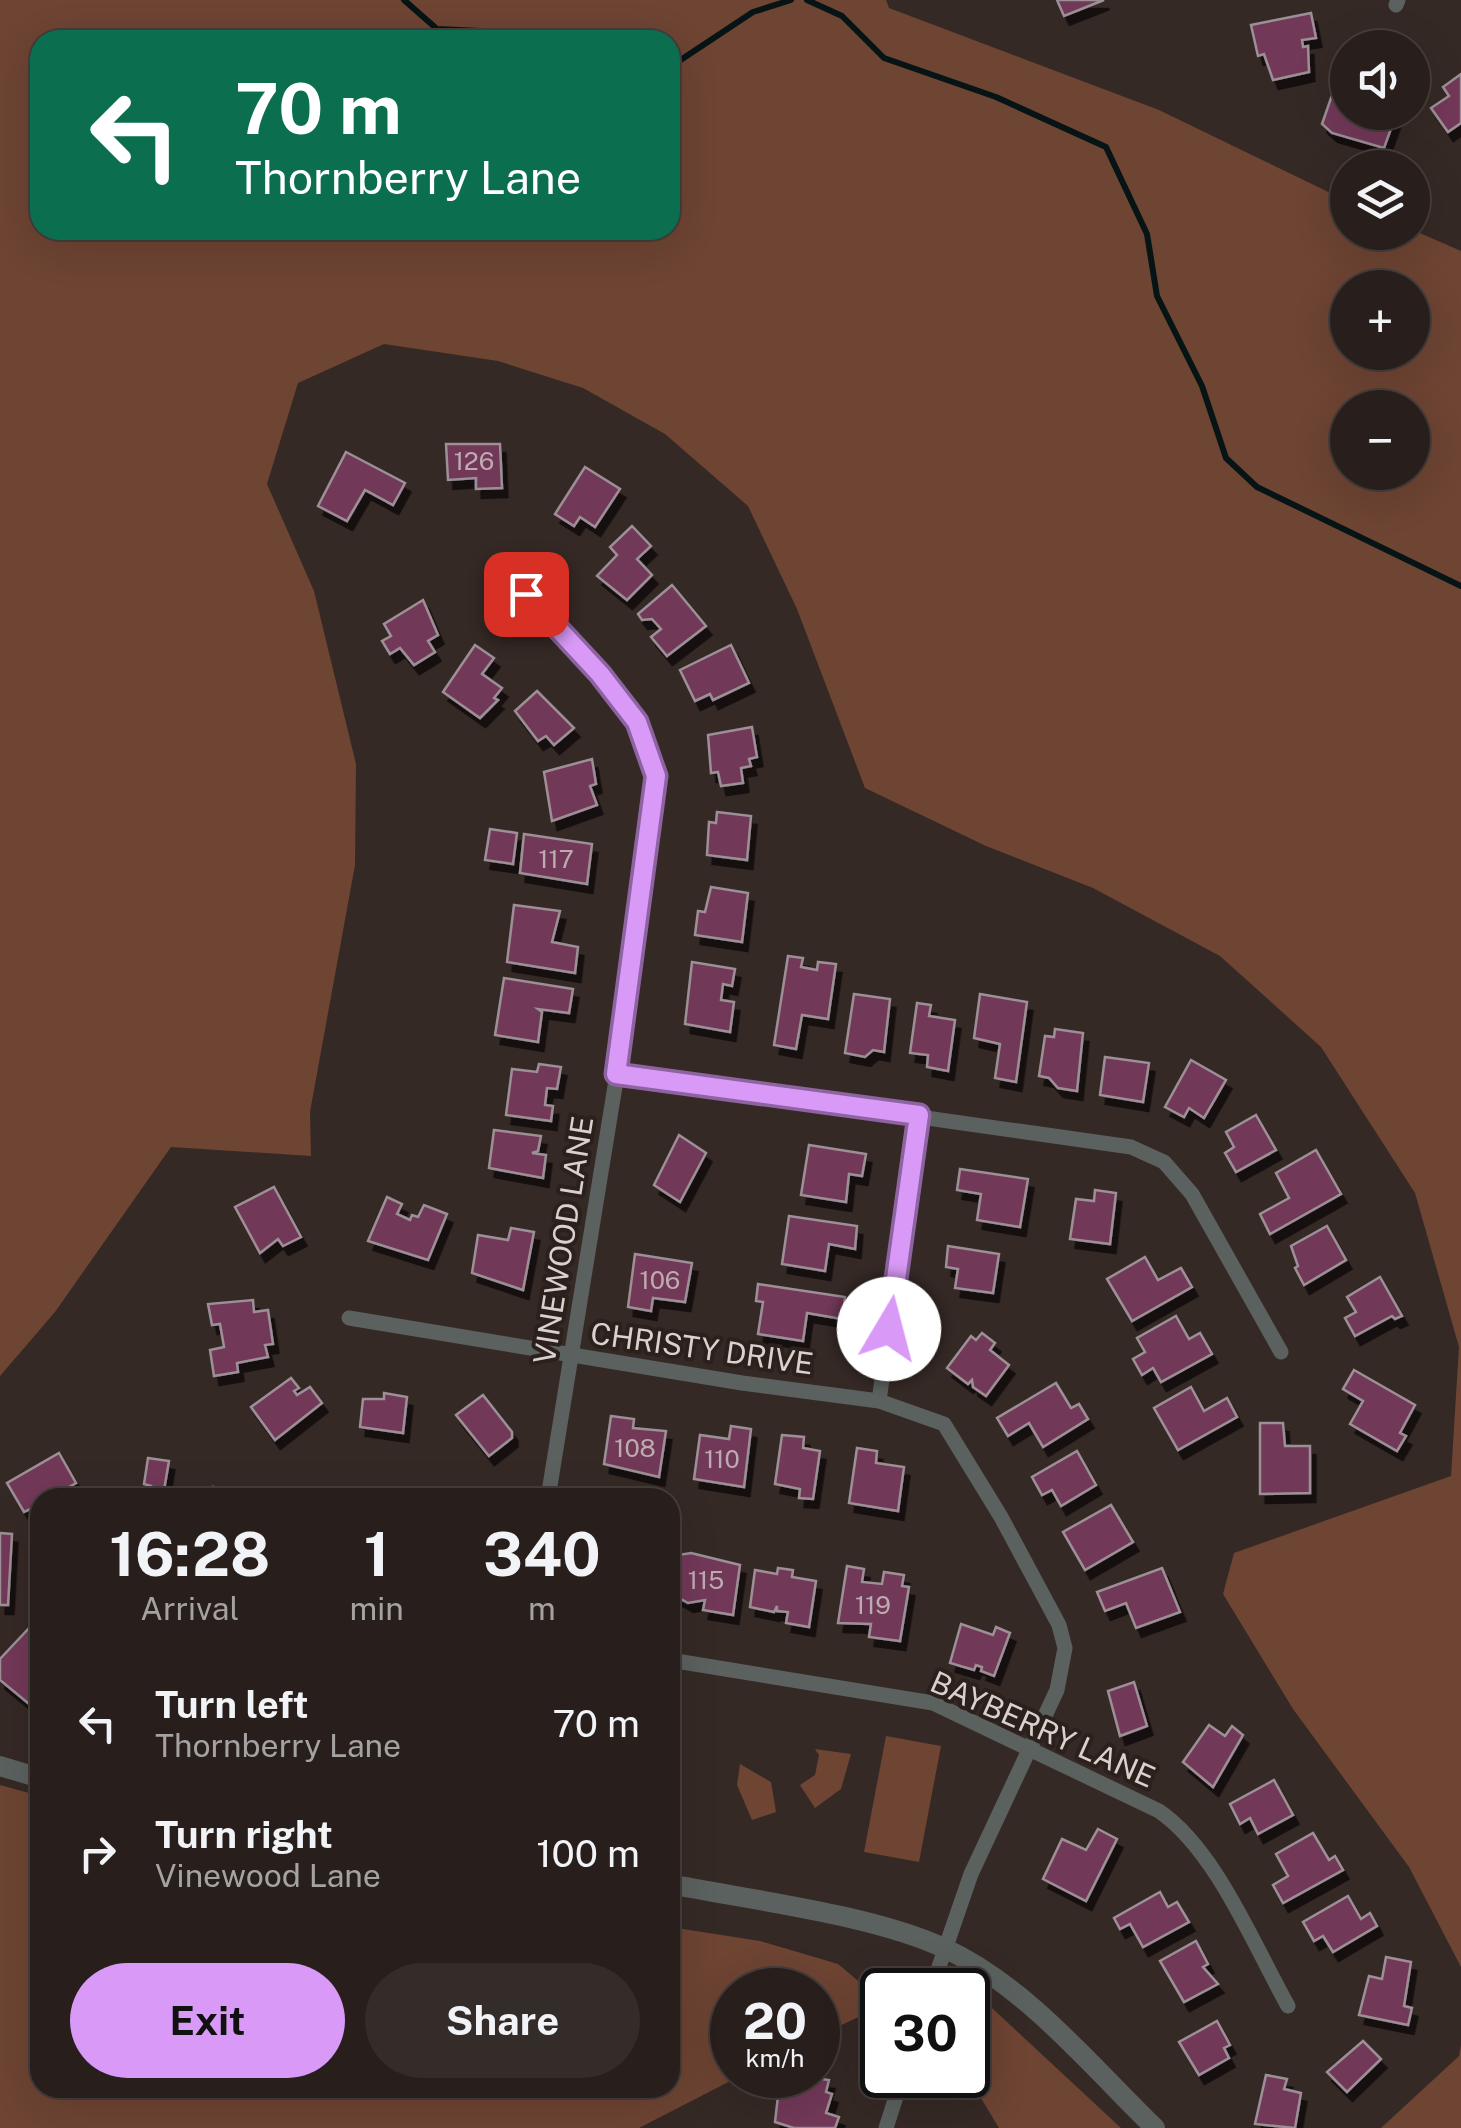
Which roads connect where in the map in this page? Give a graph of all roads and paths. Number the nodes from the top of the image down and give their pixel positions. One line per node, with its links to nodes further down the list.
1 (501, 568): 2 (street, VINEWOOD LANE)
2 (616, 1074): 3 (street); 6 (street, VINEWOOD LANE)
3 (919, 1115): 5 (street); 7 (street)
4 (350, 1318): 6 (street, CHRISTY DRIVE)
5 (1281, 1352)
6 (573, 1356): 7 (street, CHRISTY DRIVE); 8 (street, VINEWOOD LANE)
7 (880, 1401): 10 (street, CHRISTY DRIVE)
8 (550, 1488)
9 (680, 1662): 10 (street, BAYBERRY LANE)
10 (1028, 1750): 14 (street, CHRISTY DRIVE); 16 (street, BAYBERRY LANE)
11 (0, 1766): 12 (street)
12 (30, 1775)
13 (680, 1886): 14 (street)
14 (945, 1948): 15 (street, CHRISTY DRIVE); 19 (street)
15 (938, 1968)
16 (1288, 2006)
17 (896, 2098): 18 (street)
18 (886, 2128)
19 (1155, 2128)

